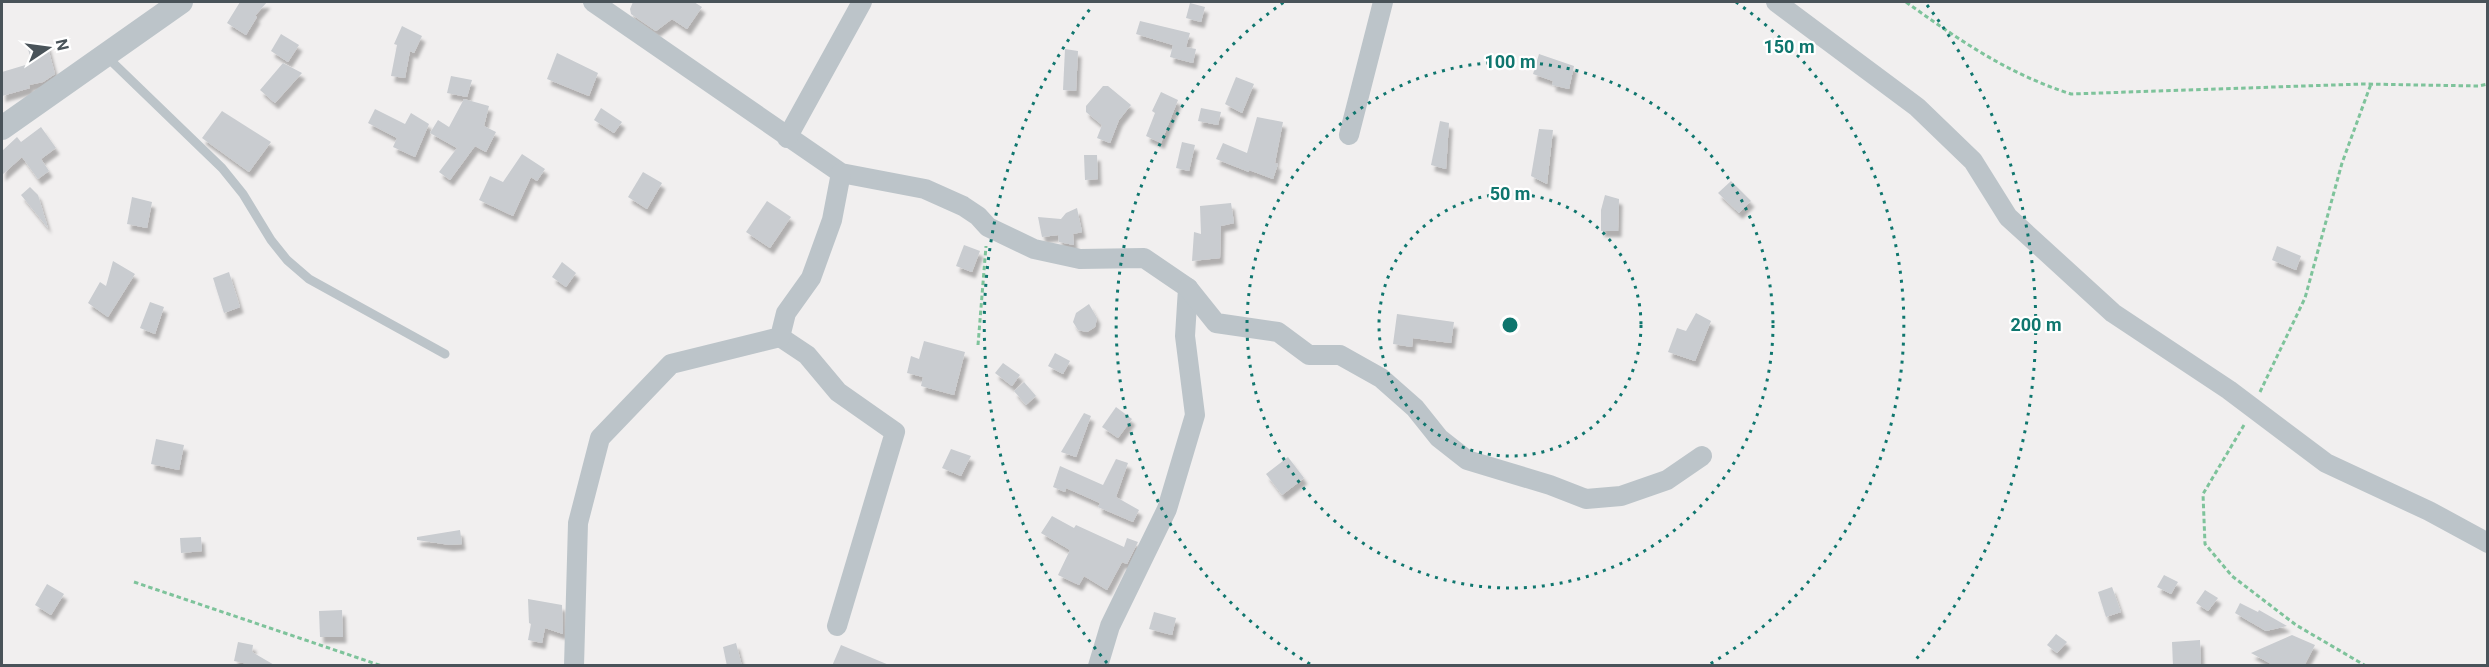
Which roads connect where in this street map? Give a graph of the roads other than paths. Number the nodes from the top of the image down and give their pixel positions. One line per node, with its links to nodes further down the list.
1 (181, 2): 6 (street)
2 (593, 2): 9 (street)
3 (862, 2): 9 (street)
4 (1383, 2): 8 (street)
5 (1776, 2): 15 (street)
6 (106, 56): 7 (street); 13 (lane)
7 (2, 128)
8 (1349, 135)
9 (787, 138): 10 (street)
10 (841, 173): 11 (street); 12 (street)
11 (1188, 288): 14 (street); 18 (street)
12 (780, 337): 16 (street); 17 (street)
13 (446, 354)
14 (1702, 456)
15 (2487, 543)
16 (837, 626)
17 (574, 666)
18 (1098, 666)

